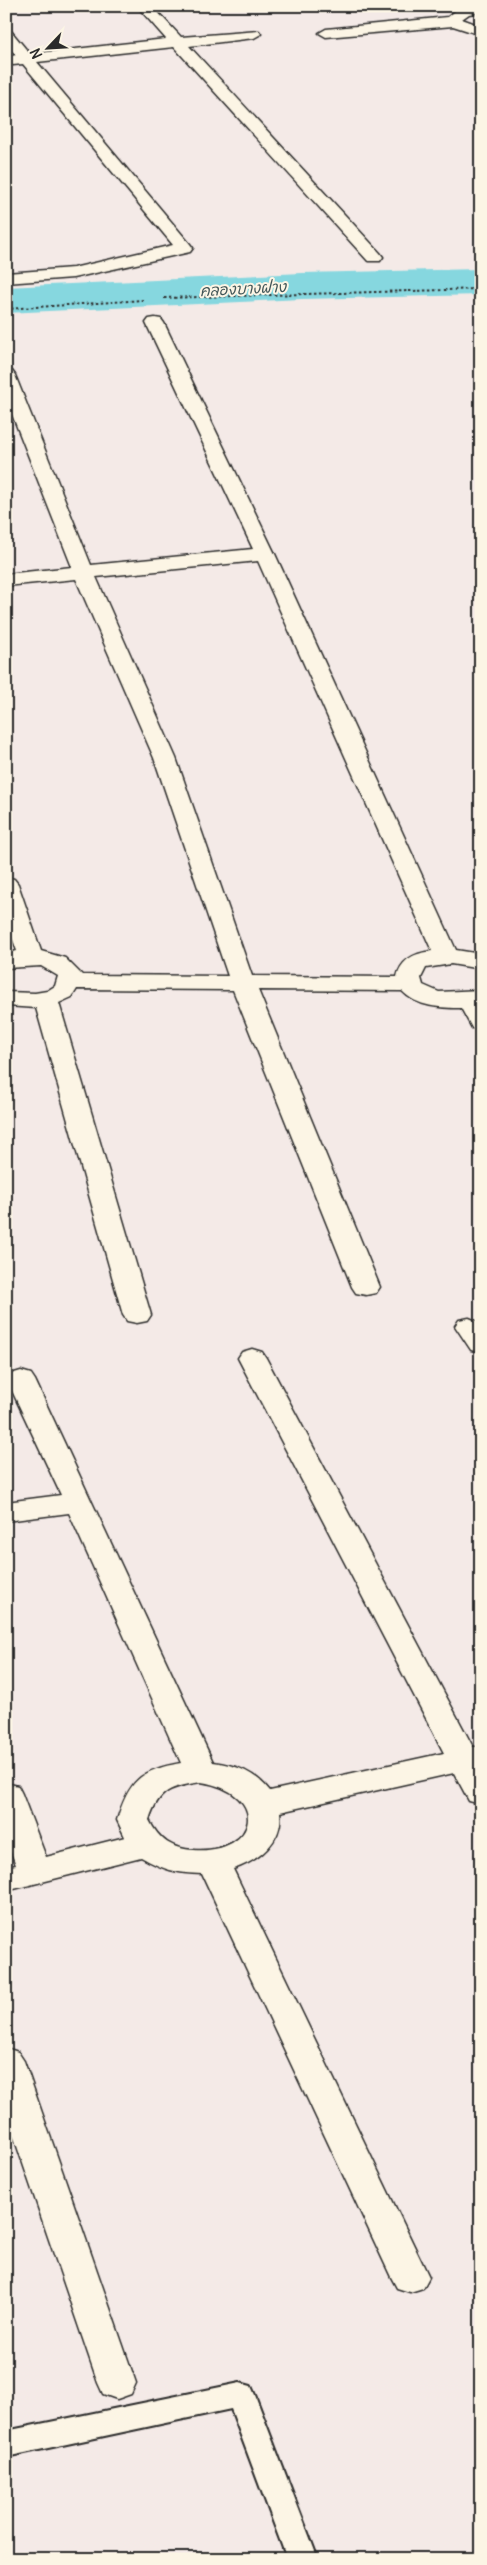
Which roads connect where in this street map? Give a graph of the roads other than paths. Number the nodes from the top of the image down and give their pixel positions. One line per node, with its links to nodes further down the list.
1 (144, 6): 8 (street)
2 (481, 8): 3 (street)
3 (455, 21): 4 (street); 7 (street)
4 (481, 31)
5 (6, 34): 9 (street)
6 (254, 34): 8 (street)
7 (326, 34)
8 (177, 42): 9 (street); 11 (street)
9 (26, 58): 10 (street); 12 (street)
10 (6, 61)
11 (374, 257)
12 (6, 278)
13 (155, 323): 15 (street)
14 (6, 375): 16 (street)
15 (265, 554): 16 (street); 19 (street)
16 (84, 572): 17 (street); 24 (street)
17 (6, 580)
18 (6, 884): 20 (street)
19 (446, 956): 22 (street); 25 (street)
20 (31, 957): 21 (street); 23 (street)
21 (6, 961)
22 (481, 962)
23 (70, 982): 24 (street); 28 (street)
24 (243, 984): 25 (street); 30 (street)
25 (410, 984): 26 (street)
26 (476, 998): 29 (street)
27 (6, 999): 28 (street)
28 (46, 1000): 31 (street)
29 (481, 1023)
30 (366, 1287)
31 (137, 1315)
32 (252, 1358): 36 (street)
33 (21, 1380): 34 (street)
34 (79, 1502): 35 (street); 37 (street)
35 (6, 1512)
36 (472, 1758): 38 (street); 40 (street)
37 (201, 1771): 40 (street); 41 (street)
38 (481, 1793)
39 (6, 1794): 43 (street)
40 (262, 1804): 42 (street)
41 (145, 1844): 42 (street); 43 (street)
42 (213, 1863): 45 (street)
43 (21, 1875)
44 (6, 2061): 46 (street)
45 (410, 2277)
46 (117, 2383)
47 (6, 2444): 48 (lane)
48 (303, 2559)

